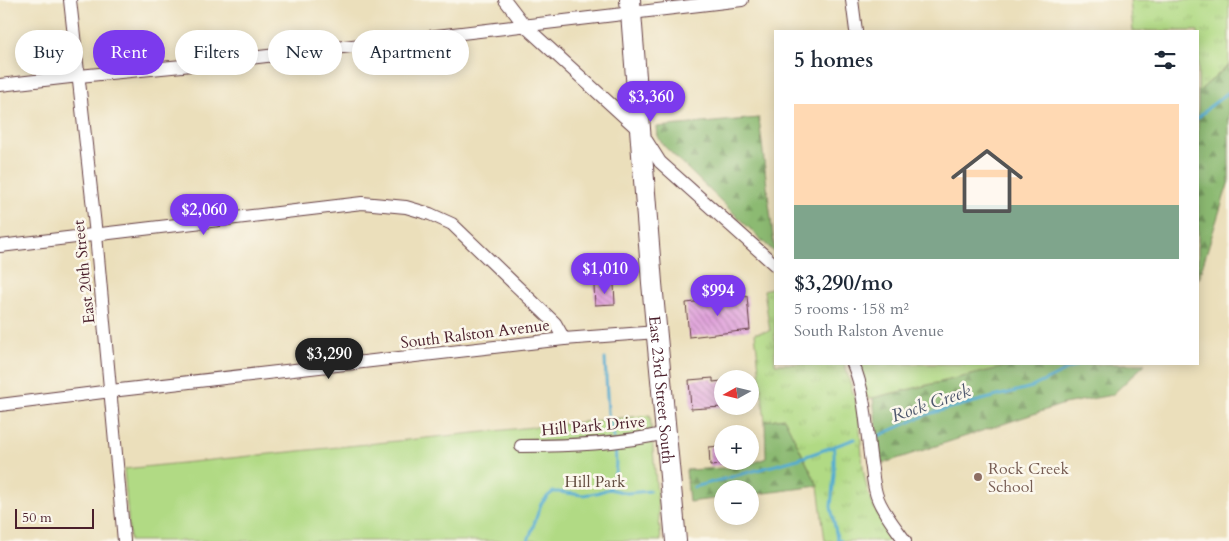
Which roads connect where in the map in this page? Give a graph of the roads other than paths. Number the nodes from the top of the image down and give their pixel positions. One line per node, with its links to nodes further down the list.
1 (70, 0): 8 (street, East 20th Street)
2 (505, 0): 6 (street)
3 (742, 0): 5 (street)
4 (852, 0): 7 (street)
5 (630, 7): 6 (street); 10 (main road, East 23rd Street South)
6 (525, 26): 8 (street); 10 (street)
7 (856, 30)
8 (79, 76): 9 (street); 11 (street, East 20th Street)
9 (0, 85)
10 (641, 132): 13 (street); 14 (main road, East 23rd Street South)
11 (96, 235): 12 (street); 15 (street); 17 (street, East 20th Street)
12 (0, 246)
13 (774, 264)
14 (656, 332): 15 (street, South Ralston Avenue); 19 (main road, East 23rd Street South)
15 (564, 339): 17 (street, South Ralston Avenue)
16 (853, 365): 23 (street)
17 (111, 392): 18 (street, South Ralston Avenue); 21 (street, East 20th Street)
18 (0, 405)
19 (666, 434): 20 (street, Hill Park Drive); 22 (main road, East 23rd Street South)
20 (521, 446)
21 (124, 541)
22 (676, 541)
23 (905, 541)

